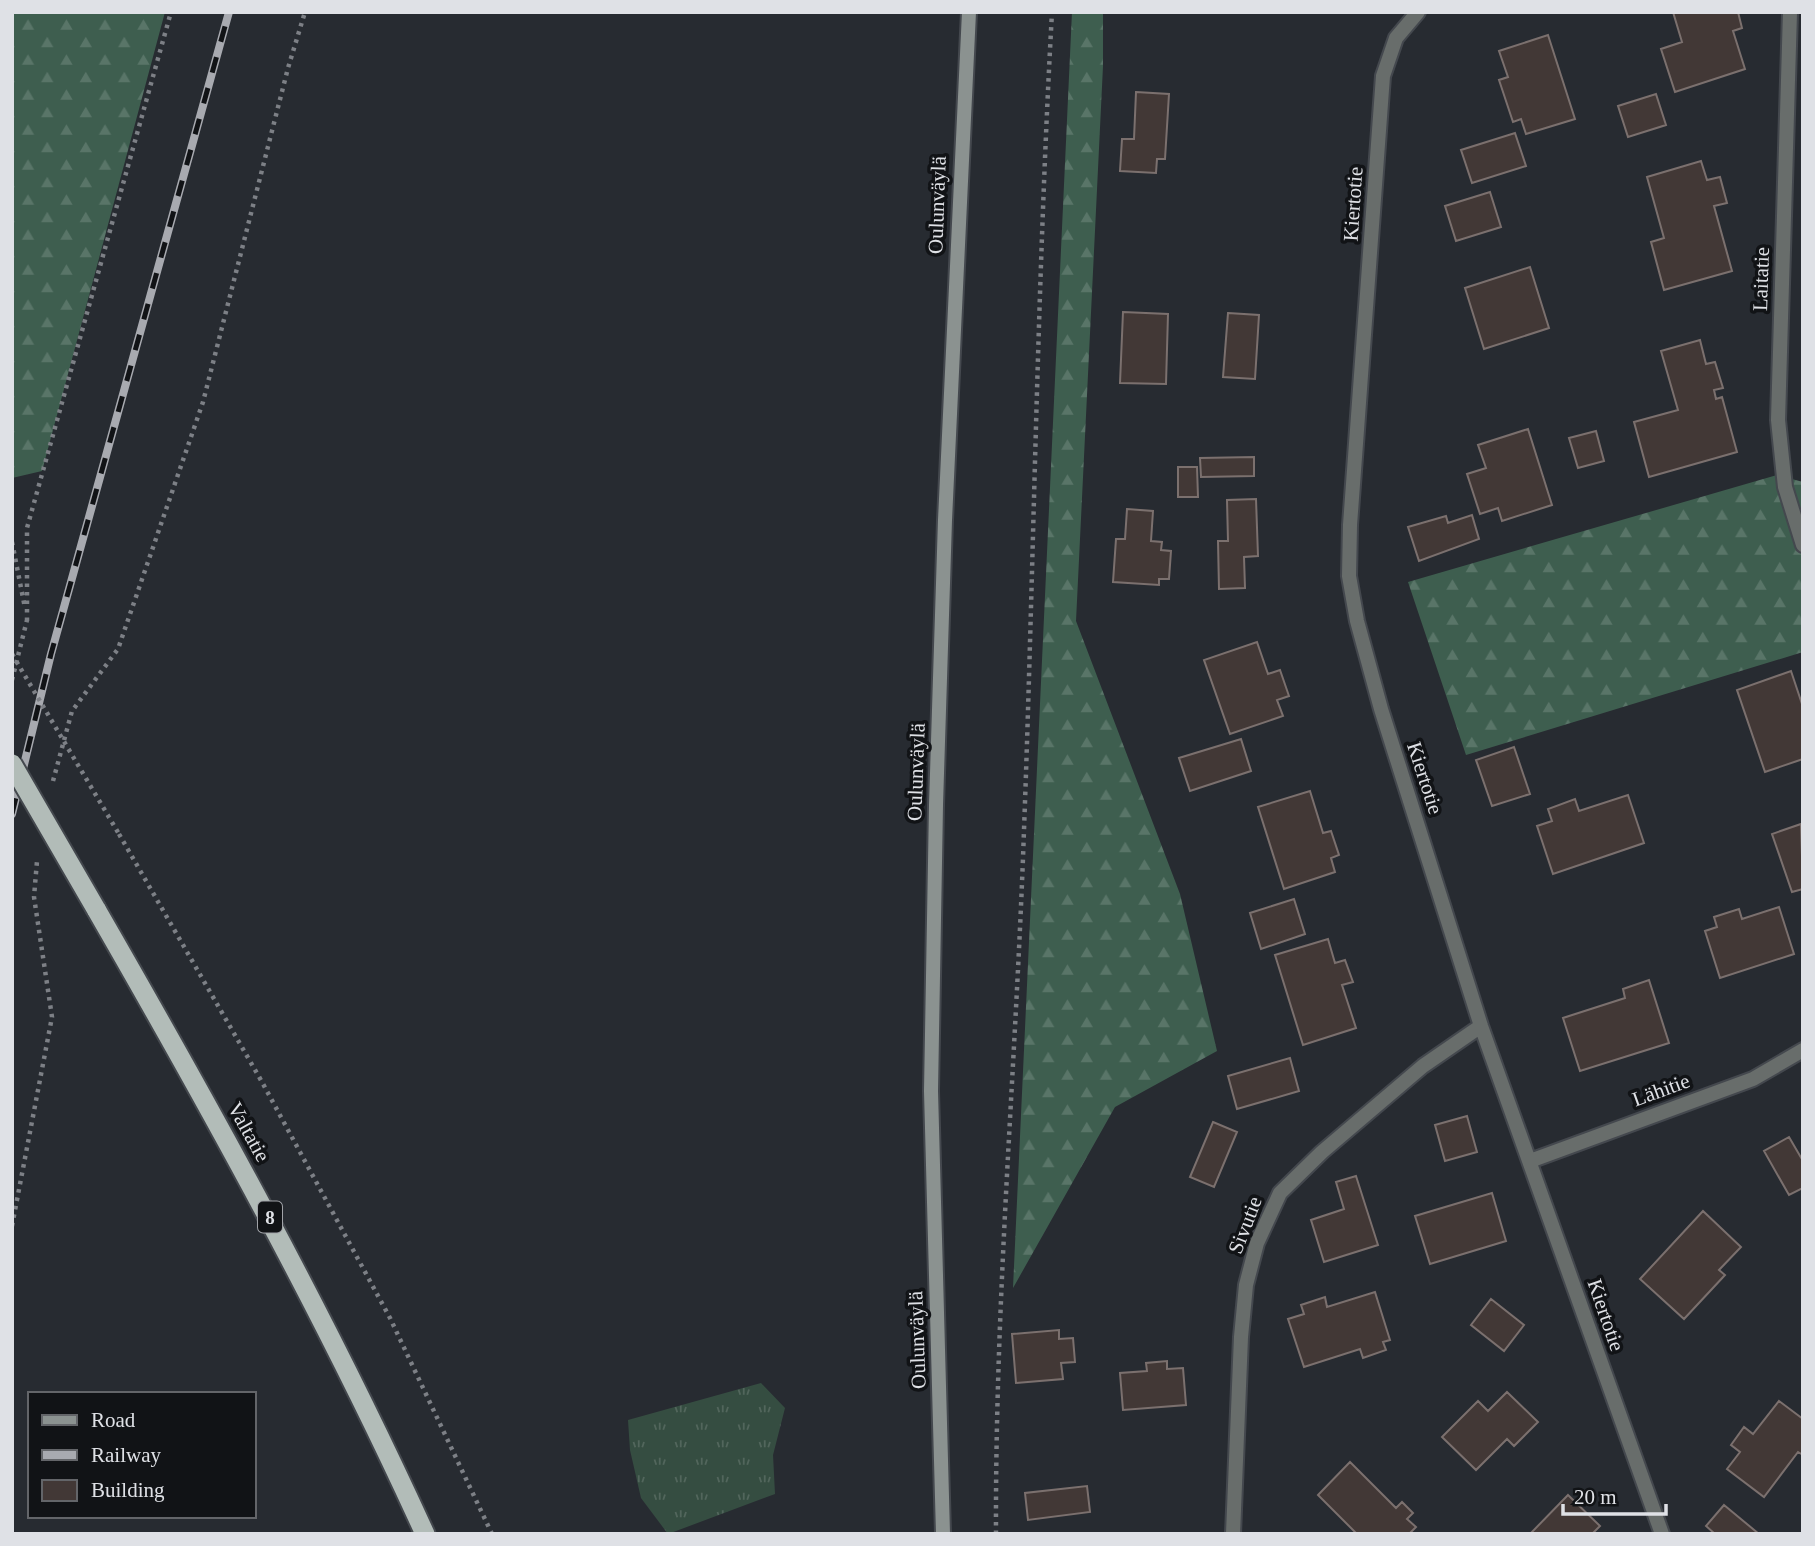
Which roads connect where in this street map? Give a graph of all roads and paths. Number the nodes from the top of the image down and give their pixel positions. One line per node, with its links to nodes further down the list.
1 (171, 12): 9 (path)
2 (305, 12): 12 (path)
3 (969, 12): 21 (main road, Oulunväylä)
4 (1052, 12): 22 (path)
5 (1418, 12): 15 (street, Kiertotie)
6 (1790, 12): 8 (street, Laitatie)
7 (12, 542): 9 (path)
8 (1803, 545)
9 (27, 621): 11 (path)
10 (12, 654): 20 (path, bridge)
11 (12, 680)
12 (68, 723)
13 (12, 764): 19 (highway, Valtatie / 8, bridge)
14 (34, 897): 18 (path)
15 (1481, 1026): 17 (street, Kiertotie); 23 (street, Sivutie)
16 (1803, 1050): 17 (street, Lähitie)
17 (1530, 1161): 24 (street, Kiertotie)
18 (12, 1226)
19 (425, 1534)
20 (492, 1534)
21 (943, 1534)
22 (996, 1534)
23 (1233, 1534)
24 (1662, 1534)

